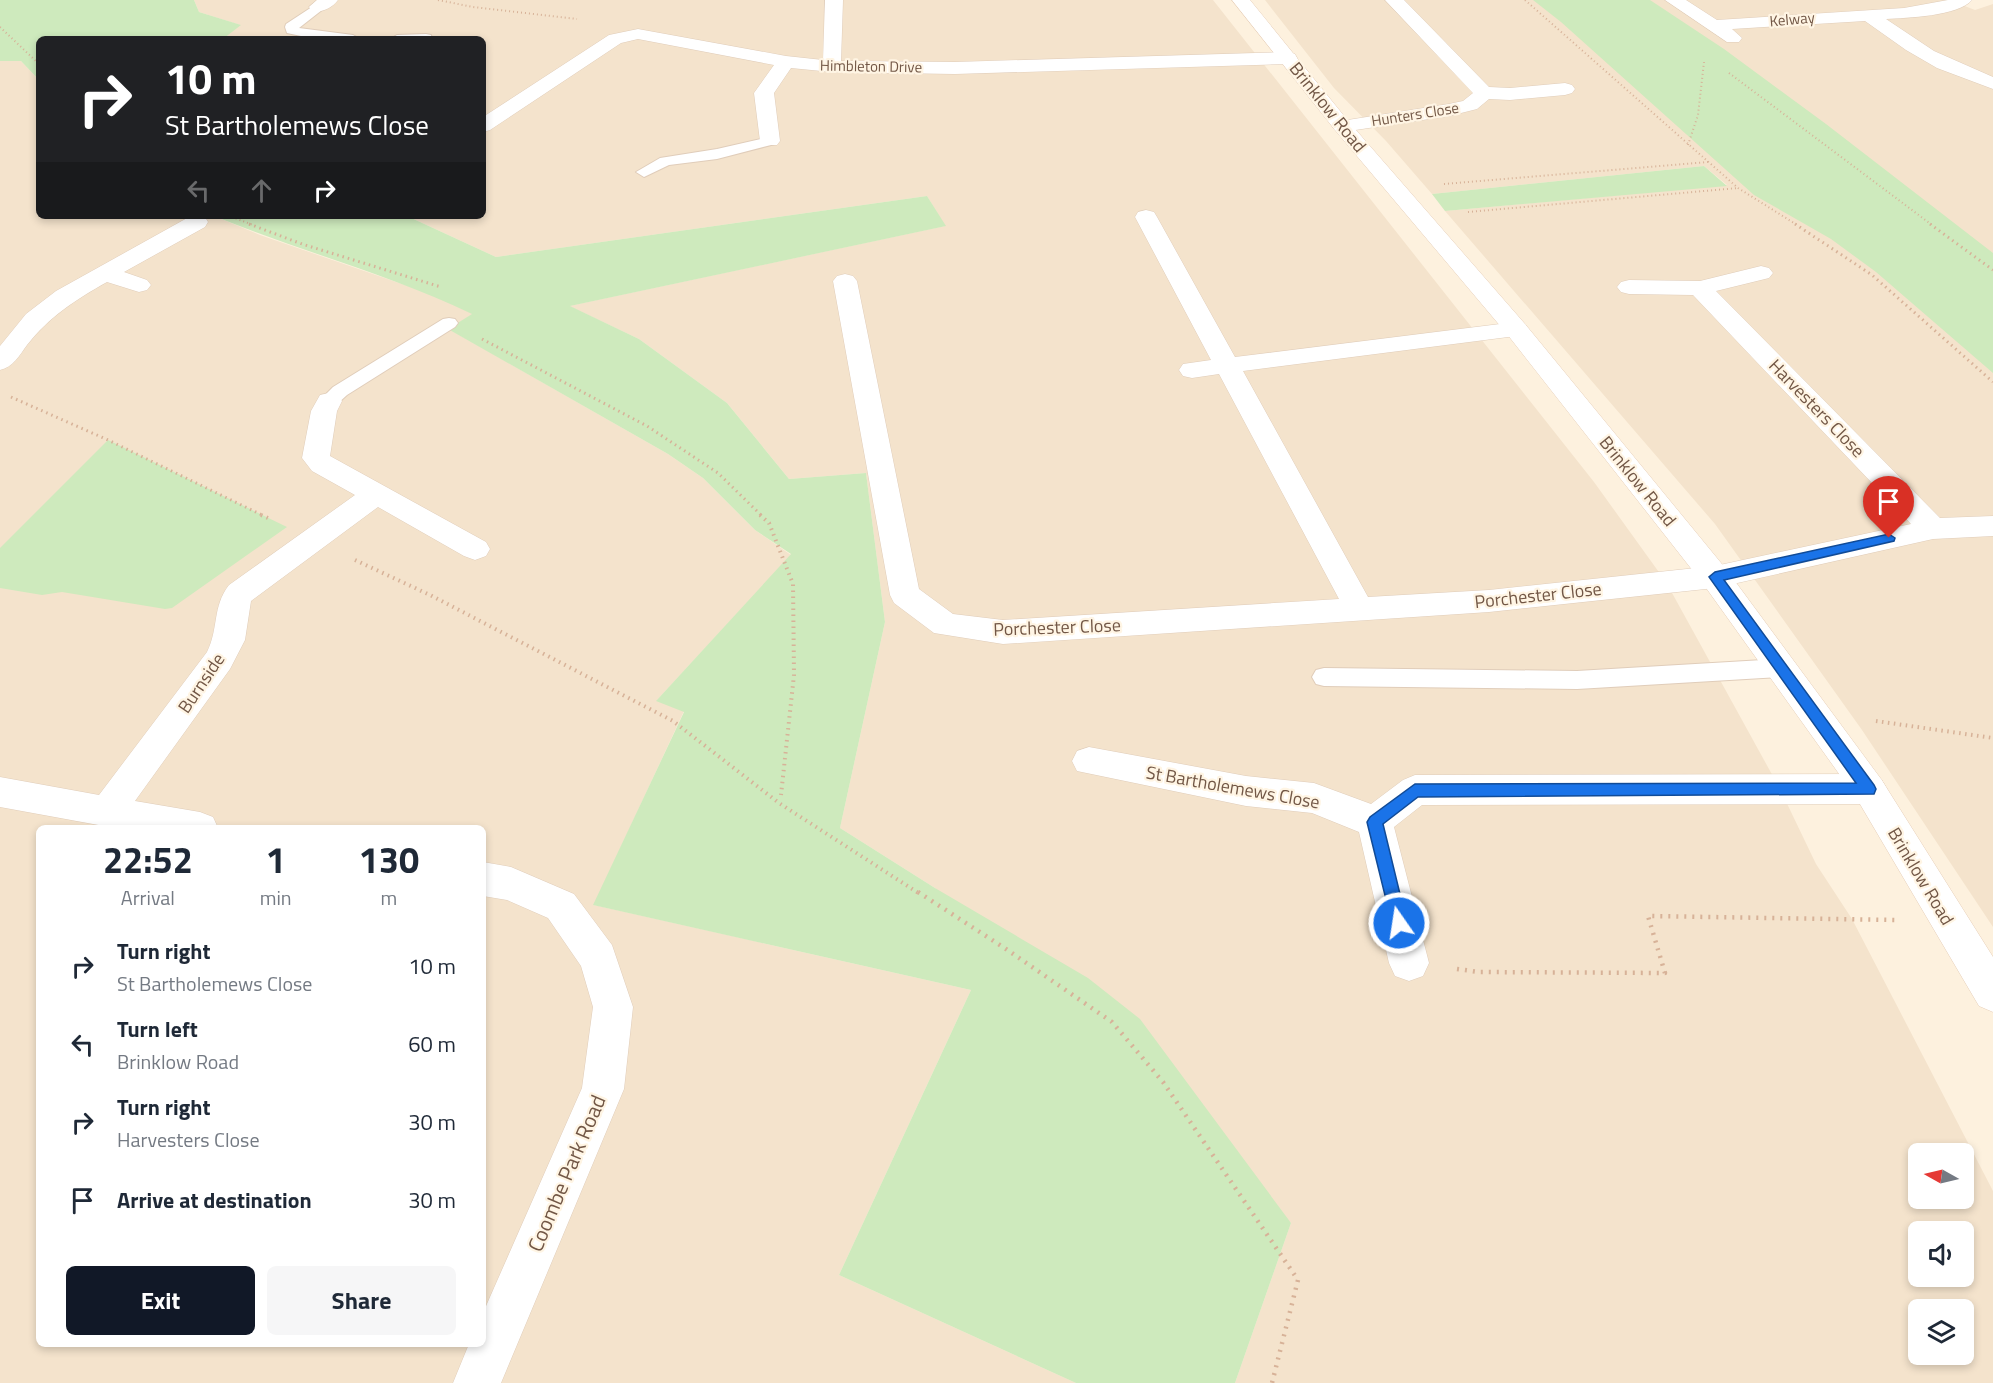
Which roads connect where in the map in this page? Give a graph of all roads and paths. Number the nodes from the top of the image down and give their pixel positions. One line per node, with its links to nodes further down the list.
1 (438, 0): 12 (path)
2 (834, 0): 19 (street)
3 (1241, 0): 16 (street, Brinklow Road)
4 (1394, 0): 22 (street, Hunters Close)
5 (1525, 0): 26 (path)
6 (1674, 0): 10 (street)
7 (1963, 0): 9 (street, Kelway)
8 (323, 4): 13 (lane)
9 (1869, 15): 10 (street, Kelway); 20 (street)
10 (1715, 25): 14 (street); 15 (path)
11 (0, 27): 17 (path)
12 (638, 34): 18 (street, Himbleton Drive); 23 (street, Himbleton Drive)
13 (319, 36)
14 (1742, 44)
15 (1698, 45): 26 (path); 35 (path)
16 (1288, 58): 19 (street, Himbleton Drive); 24 (street, Brinklow Road)
17 (36, 62)
18 (786, 62): 19 (street, Himbleton Drive); 25 (street)
19 (832, 66)
20 (1993, 83)
21 (1565, 89): 22 (street, Hunters Close)
22 (1484, 93): 24 (street, Hunters Close)
23 (486, 124)
24 (1342, 126): 29 (street, Brinklow Road)
25 (770, 141): 28 (lane)
26 (1688, 145): 27 (path)
27 (1708, 162): 29 (path); 30 (path)
28 (644, 172)
29 (1395, 188): 32 (street, Brinklow Road)
30 (1738, 188): 32 (path); 49 (path)
31 (1146, 217): 47 (street)
32 (1422, 218): 44 (street, Brinklow Road)
33 (236, 219): 42 (path)
34 (197, 222): 36 (street)
35 (1993, 270)
36 (103, 273): 39 (street); 46 (street)
37 (1761, 273): 41 (street)
38 (845, 281): 58 (street, Porchester Close)
39 (139, 285)
40 (1629, 286): 41 (street)
41 (1700, 288): 54 (street, Harvesters Close)
42 (448, 289)
43 (449, 323): 51 (lane)
44 (1516, 329): 47 (street); 57 (street, Brinklow Road)
45 (478, 337): 66 (path)
46 (0, 362)
47 (1228, 364): 48 (street); 58 (street)
48 (1192, 370)
49 (1993, 382)
50 (7, 394): 55 (path)
51 (329, 401): 52 (street)
52 (375, 495): 55 (street, Burnside); 56 (street)
53 (1993, 526): 54 (street)
54 (1933, 529): 57 (street)
55 (313, 540): 67 (street, Burnside); 75 (path)
56 (475, 549)
57 (1715, 577): 58 (street, Porchester Close); 59 (street, Brinklow Road)
58 (1360, 610)
59 (1781, 668): 60 (lane); 61 (street, Brinklow Road)
60 (1324, 676)
61 (1813, 712): 62 (path); 64 (street, Brinklow Road)
62 (1993, 738)
63 (1089, 761): 68 (street, St Bartholemews Close)
64 (1869, 789): 68 (street); 71 (street, Brinklow Road)
65 (0, 792): 67 (street)
66 (781, 795)
67 (107, 811): 69 (street)
68 (1375, 822): 72 (street)
69 (184, 825)
70 (486, 880): 74 (street, Coombe Park Road)
71 (1949, 922): 72 (path); 73 (street, Brinklow Road)
72 (1409, 963)
73 (1993, 993)
74 (477, 1383)
75 (1272, 1383)

